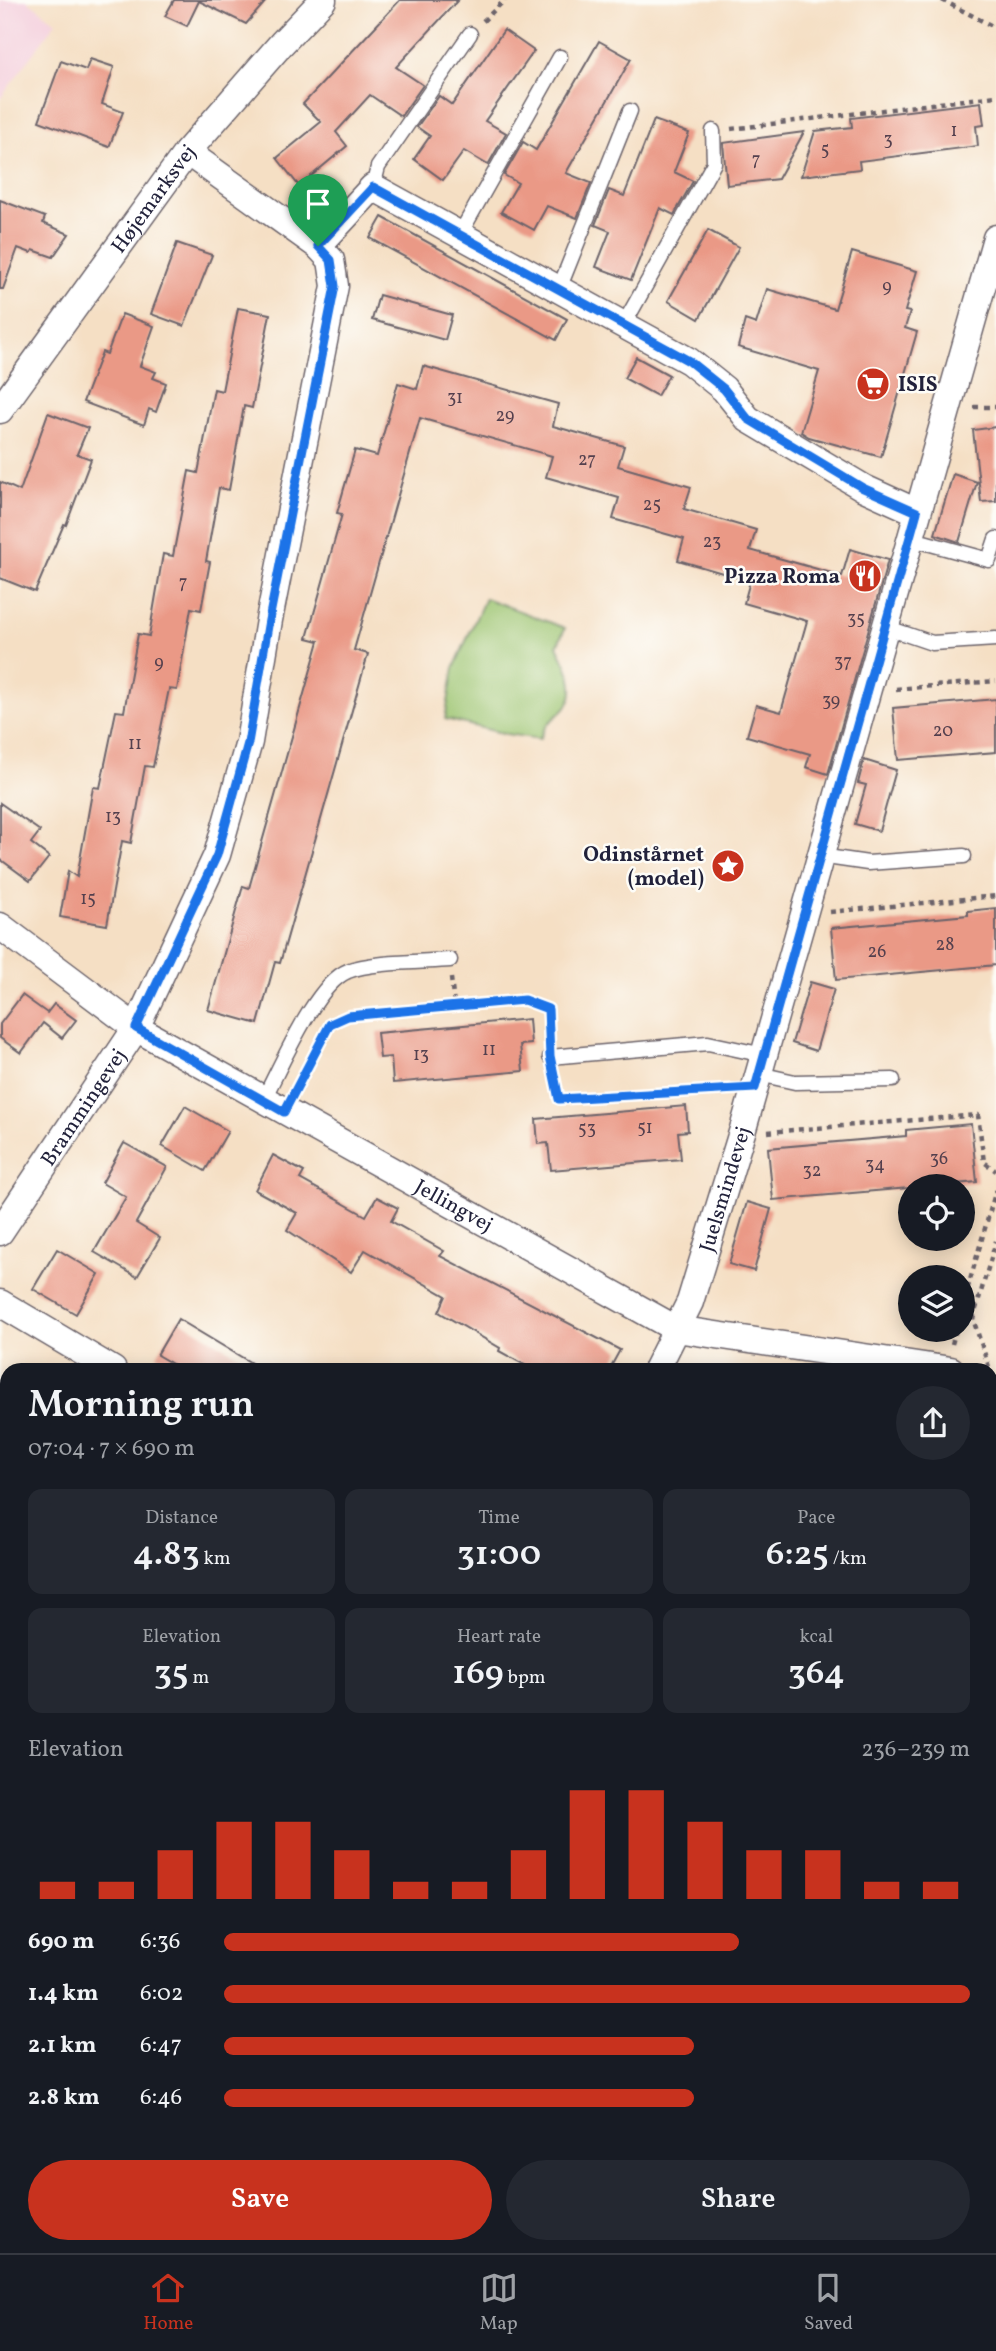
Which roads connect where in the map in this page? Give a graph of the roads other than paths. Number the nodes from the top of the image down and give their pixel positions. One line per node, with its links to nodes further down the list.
1 (323, 0): 6 (street, Højemarksvej)
2 (470, 34): 7 (lane)
3 (560, 57): 8 (lane)
4 (630, 111): 11 (lane)
5 (713, 131): 12 (lane)
6 (187, 152): 10 (street, Brammingevej); 13 (street, Højemarksvej)
7 (373, 187): 8 (street); 10 (street)
8 (460, 234): 11 (street)
9 (996, 238): 14 (street, Juelsmindevej)
10 (318, 246): 23 (street, Brammingevej)
11 (559, 289): 12 (street)
12 (624, 324): 14 (street)
13 (0, 410)
14 (917, 512): 15 (street, Juelsmindevej)
15 (909, 538): 16 (lane); 17 (street, Juelsmindevej)
16 (996, 539)
17 (885, 627): 18 (lane); 19 (street, Juelsmindevej)
18 (996, 639)
19 (820, 856): 20 (lane); 25 (street, Juelsmindevej)
20 (964, 856)
21 (0, 926): 23 (street, Jellingvej)
22 (450, 960): 27 (lane)
23 (136, 1028): 27 (street, Jellingvej); 28 (street, Brammingevej)
24 (550, 1056): 25 (lane)
25 (759, 1072): 26 (lane); 30 (street, Juelsmindevej)
26 (893, 1080)
27 (274, 1106): 30 (street, Jellingvej)
28 (0, 1232)
29 (0, 1303): 31 (street)
30 (676, 1329): 32 (street, Juelsmindevej); 33 (street, Jellingvej)
31 (101, 1363)
32 (659, 1363)
33 (904, 1363)

